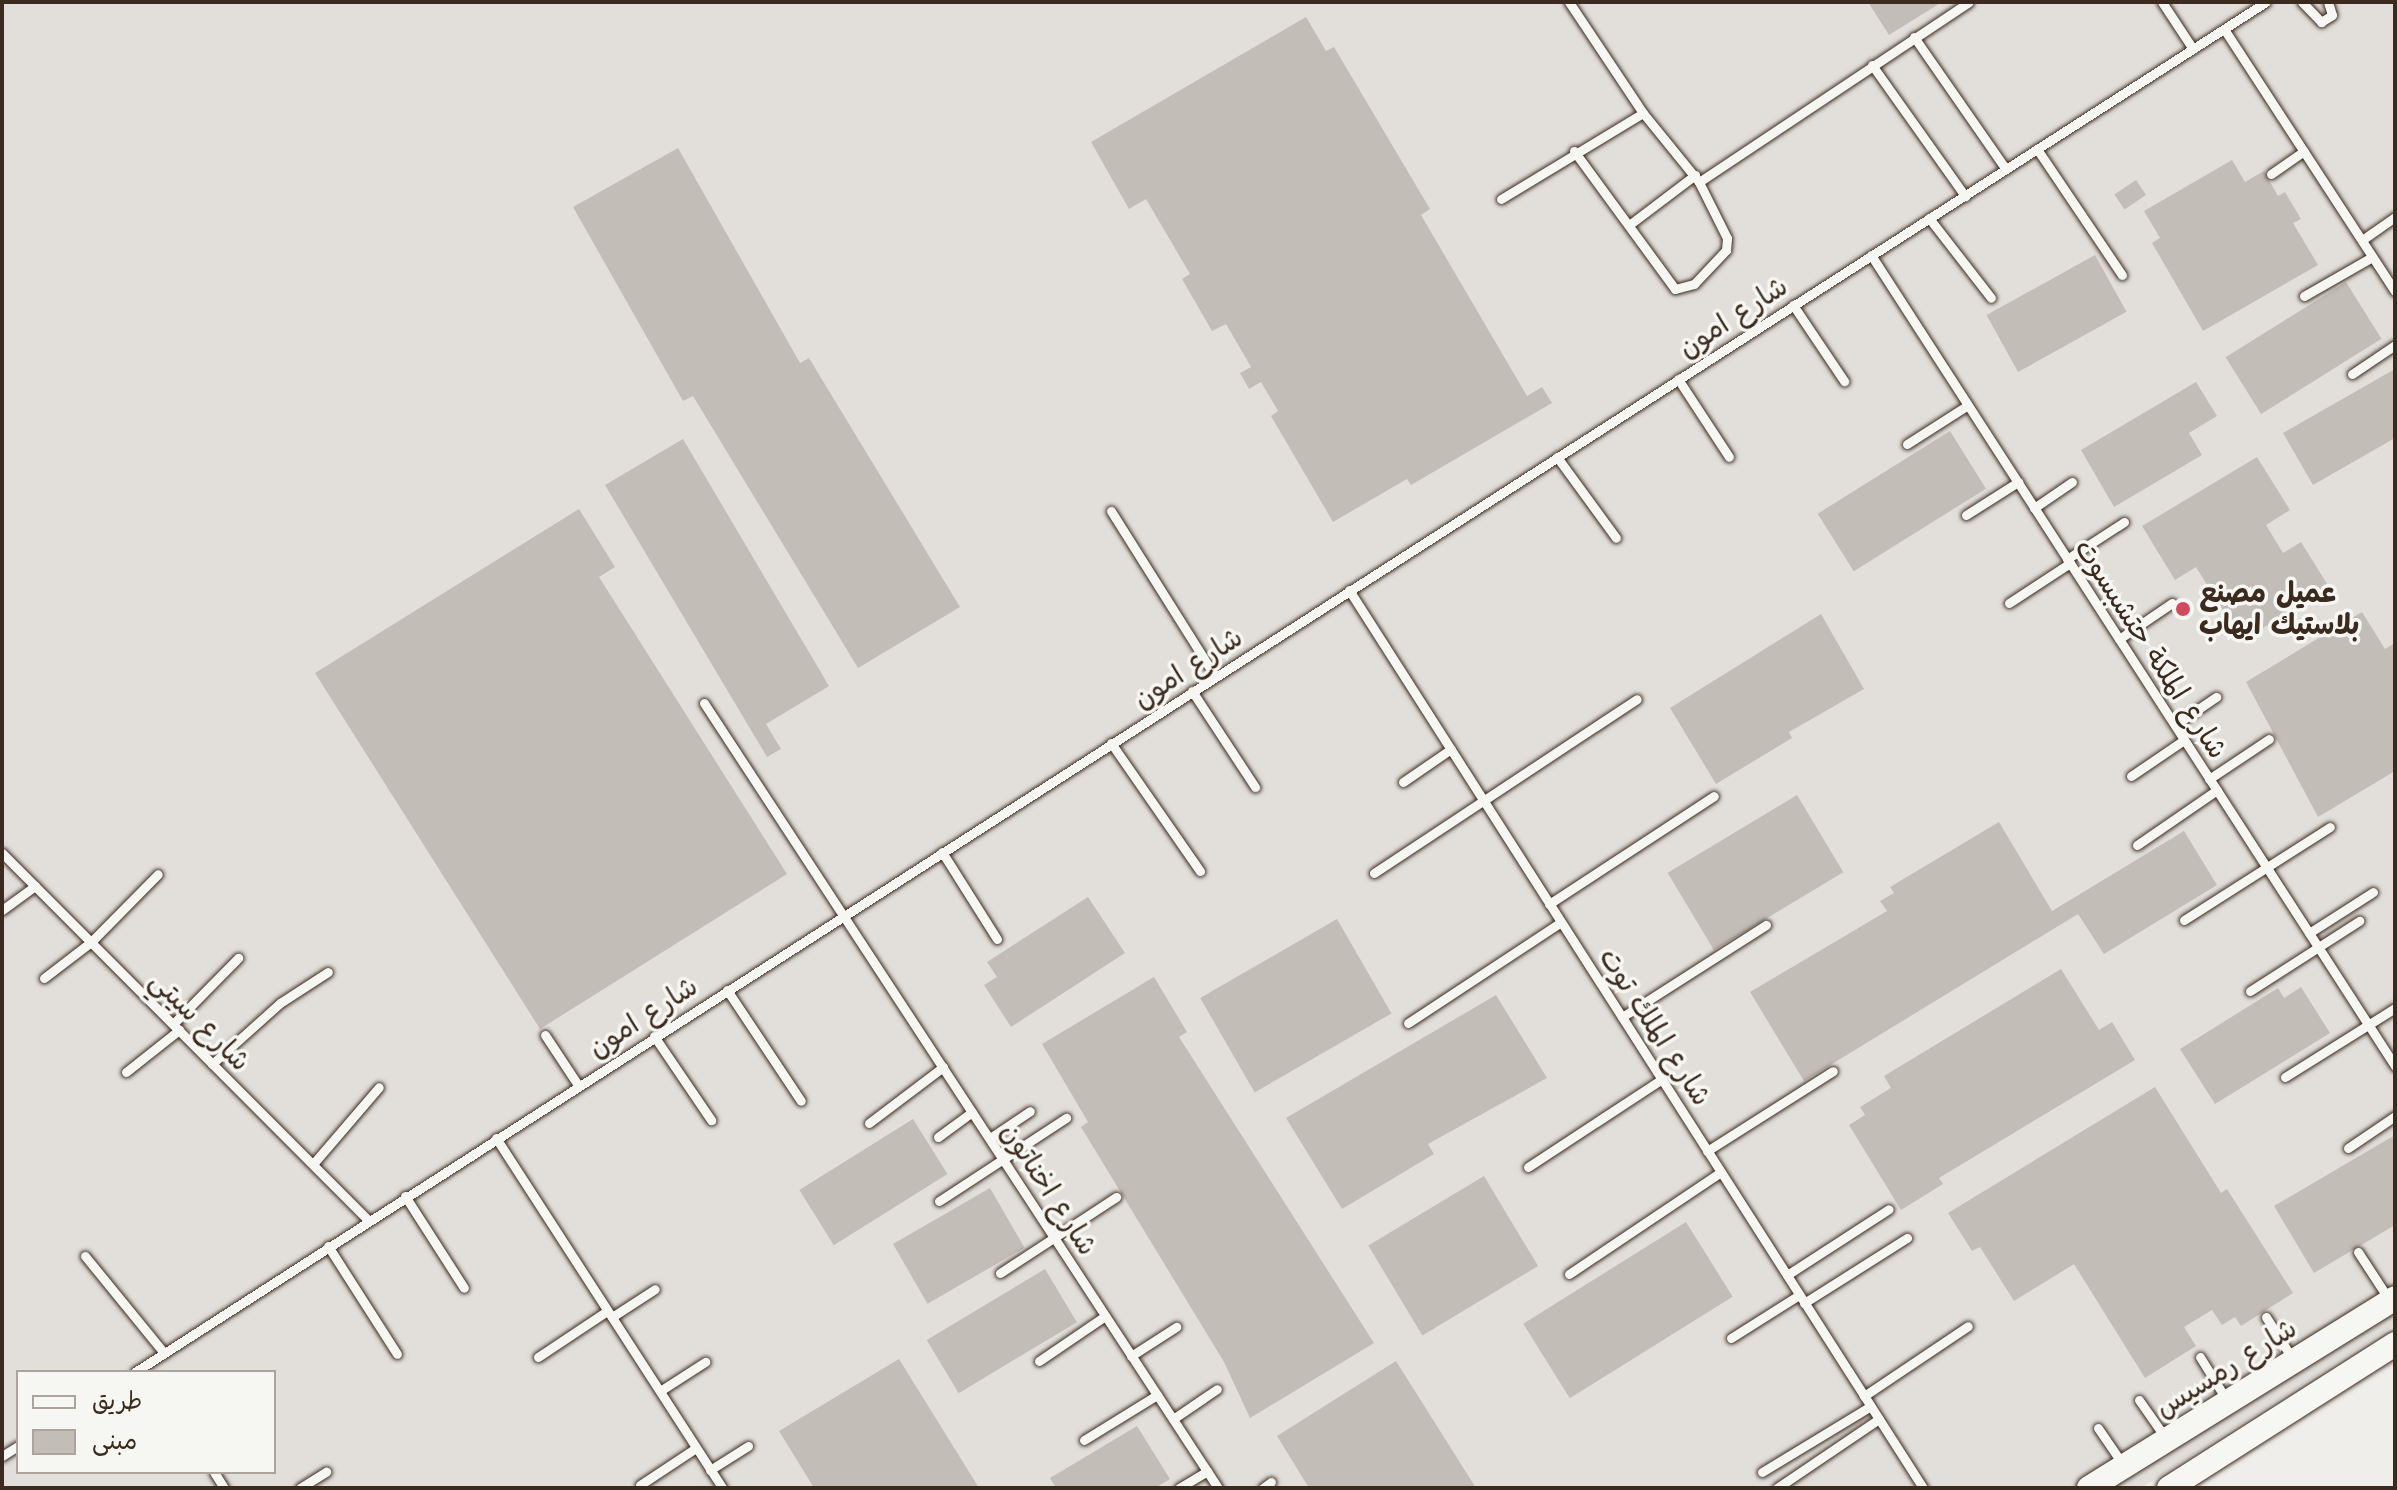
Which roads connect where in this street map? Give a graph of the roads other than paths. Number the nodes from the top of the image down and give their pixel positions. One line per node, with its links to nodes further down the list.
1 (1569, 2): 11 (lane)
2 (1969, 2): 8 (lane)
3 (2162, 2): 9 (lane)
4 (2266, 2): 7 (lane, شارع امون)
5 (2302, 2): 6 (lane)
6 (2328, 2)
7 (2224, 29): 9 (lane, شارع امون); 14 (lane)
8 (1914, 37): 10 (lane); 15 (lane)
9 (2193, 49): 12 (lane, شارع امون)
10 (1872, 65): 17 (lane); 18 (lane)
11 (1643, 113): 13 (lane); 17 (lane)
12 (2037, 149): 15 (lane, شارع امون); 26 (lane)
13 (1574, 151): 19 (lane); 22 (lane)
14 (2304, 151): 16 (lane); 23 (lane)
15 (2005, 168): 18 (lane, شارع امون)
16 (2271, 174)
17 (1697, 178): 22 (lane); 22 (lane)
18 (1965, 196): 21 (lane, شارع امون)
19 (1501, 199)
20 (2395, 217): 23 (lane)
21 (1929, 218): 24 (lane, شارع امون); 29 (lane)
22 (1629, 225)
23 (2362, 240): 25 (lane)
24 (1871, 255): 30 (lane, شارع امون); 35 (lane, شارع الملكة حتشبسوت)
25 (2372, 257): 27 (lane); 28 (lane)
26 (2122, 275)
27 (2395, 291)
28 (2304, 296)
29 (1991, 298)
30 (1793, 305): 33 (lane, شارع امون); 34 (lane)
31 (2395, 345): 32 (lane)
32 (2352, 374)
33 (1678, 379): 37 (lane, شارع امون); 38 (lane)
34 (1844, 381)
35 (1968, 405): 36 (lane); 39 (lane, شارع الملكة حتشبسوت)
36 (1907, 444)
37 (1557, 457): 45 (lane); 47 (lane, شارع امون)
38 (1729, 457)
39 (2018, 482): 41 (lane, شارع الملكة حتشبسوت); 43 (lane)
40 (2072, 482): 41 (lane)
41 (2034, 508): 46 (lane, شارع الملكة حتشبسوت)
42 (1111, 511): 51 (lane)
43 (1966, 515)
44 (2124, 522): 46 (lane)
45 (1616, 538)
46 (2068, 561): 48 (lane); 50 (lane, شارع الملكة حتشبسوت)
47 (1349, 590): 51 (lane, شارع امون); 60 (lane, شارع الملك توت)
48 (2009, 603)
49 (2172, 603): 50 (lane)
50 (2119, 639): 56 (lane, شارع الملكة حتشبسوت)
51 (1215, 676): 52 (lane, شارع امون)
52 (1192, 691): 59 (lane, شارع امون); 64 (lane)
53 (2216, 697): 56 (lane)
54 (1637, 699): 67 (lane)
55 (704, 703): 80 (lane, شارع اخناتون)
56 (2175, 725): 58 (lane, شارع الملكة حتشبسوت)
57 (2269, 739): 62 (lane)
58 (2184, 740): 61 (lane); 62 (lane, شارع الملكة حتشبسوت)
59 (1111, 743): 70 (lane, شارع امون); 73 (lane)
60 (1451, 749): 63 (lane); 67 (lane, شارع الملك توت)
61 (2131, 776)
62 (2209, 779): 65 (lane, شارع الملكة حتشبسوت)
63 (1403, 782)
64 (1255, 787)
65 (2217, 790): 69 (lane); 72 (lane, شارع الملكة حتشبسوت)
66 (1714, 796): 78 (lane)
67 (1484, 801): 74 (lane); 78 (lane, شارع الملك توت)
68 (2330, 827): 72 (lane)
69 (2137, 845)
70 (942, 852): 80 (lane, شارع امون); 86 (lane)
71 (2, 853): 76 (lane, شارع سيتي)
72 (2266, 868): 81 (lane); 85 (lane, شارع الملكة حتشبسوت)
73 (1200, 871)
74 (1374, 873)
75 (158, 874): 87 (lane)
76 (35, 886): 79 (lane); 87 (lane, شارع سيتي)
77 (2373, 892): 85 (lane)
78 (1549, 904): 83 (lane, شارع الملك توت)
79 (2, 910)
80 (844, 915): 92 (lane, شارع امون); 103 (lane, شارع اخناتون)
81 (2184, 920)
82 (2359, 921): 88 (lane)
83 (1561, 922): 95 (lane, شارع الملك توت); 96 (lane)
84 (1766, 925): 95 (lane)
85 (2309, 933): 88 (lane, شارع الملكة حتشبسوت)
86 (997, 939)
87 (91, 942): 91 (lane); 98 (lane, شارع سيتي)
88 (2318, 947): 93 (lane); 97 (lane, شارع الملكة حتشبسوت)
89 (238, 958): 98 (lane)
90 (328, 972): 101 (lane)
91 (44, 978)
92 (727, 990): 100 (lane, شارع امون); 110 (lane)
93 (2250, 991)
94 (2395, 1008): 97 (lane)
95 (1622, 1017): 107 (lane, شارع الملك توت)
96 (1408, 1023)
97 (2368, 1025): 102 (lane, شارع الملكة حتشبسوت); 106 (lane)
98 (176, 1027): 101 (lane, شارع سيتي); 105 (lane)
99 (545, 1035): 108 (lane)
100 (654, 1036): 108 (lane, شارع امون); 115 (lane)
101 (212, 1064): 123 (lane, شارع سيتي)
102 (2395, 1066)
103 (943, 1067): 112 (lane, شارع اخناتون); 116 (lane)
104 (1833, 1071): 121 (lane)
105 (126, 1072)
106 (2285, 1077)
107 (1662, 1079): 121 (lane, شارع الملك توت); 124 (lane)
108 (578, 1085): 118 (lane, شارع امون)
109 (379, 1087): 123 (lane)
110 (801, 1101)
111 (1030, 1111): 119 (lane)
112 (972, 1112): 117 (lane); 119 (lane, شارع اخناتون)
113 (2395, 1116): 120 (lane)
114 (1066, 1118): 122 (lane)
115 (711, 1120)
116 (869, 1123)
117 (938, 1137)
118 (496, 1138): 126 (lane, شارع امون); 143 (lane)
119 (990, 1138): 122 (lane, شارع اخناتون)
120 (2348, 1148)
121 (1707, 1151): 125 (lane, شارع الملك توت)
122 (1003, 1159): 128 (lane); 131 (lane, شارع اخناتون)
123 (313, 1164): 130 (lane, شارع سيتي)
124 (1528, 1167)
125 (1721, 1172): 137 (lane); 138 (lane, شارع الملك توت)
126 (405, 1196): 130 (lane, شارع امون); 139 (lane)
127 (1116, 1197): 131 (lane)
128 (939, 1201)
129 (1889, 1209): 138 (lane)
130 (368, 1220): 133 (lane, شارع امون)
131 (1055, 1238): 136 (lane); 144 (lane, شارع اخناتون)
132 (1907, 1238): 141 (lane)
133 (328, 1246): 150 (lane, شارع امون); 151 (lane)
134 (2358, 1252): 142 (lane)
135 (85, 1256): 150 (lane)
136 (1000, 1273)
137 (1569, 1274)
138 (1787, 1275): 141 (lane, شارع الملك توت)
139 (464, 1288)
140 (655, 1289): 143 (lane)
141 (1802, 1299): 148 (lane); 162 (lane, شارع الملك توت)
142 (2392, 1300): 156 (street, شارع رمسيس)
143 (610, 1314): 153 (lane); 160 (lane)
144 (1105, 1316): 152 (lane, شارع اخناتون); 155 (lane)
145 (2266, 1317): 156 (lane)
146 (1968, 1326): 162 (lane)
147 (1176, 1327): 152 (lane)
148 (1731, 1338)
149 (2395, 1344): 186 (street)
150 (164, 1353): 158 (lane, شارع امون)
151 (397, 1354)
152 (1131, 1356): 161 (lane, شارع اخناتون)
153 (538, 1357)
154 (2200, 1357): 164 (lane)
155 (1039, 1361)
156 (2294, 1361): 164 (street, شارع رمسيس)
157 (705, 1362): 160 (lane)
158 (148, 1368)
159 (1217, 1389): 166 (lane)
160 (660, 1391): 172 (lane)
161 (1157, 1395): 166 (lane, شارع اخناتون); 169 (lane)
162 (1864, 1396): 165 (lane, شارع الملك توت)
163 (2139, 1400): 170 (lane)
164 (2227, 1402): 170 (street, شارع رمسيس)
165 (1871, 1406): 167 (lane, شارع الملك توت); 177 (lane)
166 (1173, 1419): 175 (lane, شارع اخناتون)
167 (1879, 1419): 183 (lane); 184 (lane, شارع الملك توت)
168 (2098, 1428): 173 (lane)
169 (1084, 1440)
170 (2167, 1440): 173 (street, شارع رمسيس)
171 (748, 1446): 174 (lane)
172 (696, 1448): 174 (lane); 178 (lane)
173 (2124, 1466): 185 (street, شارع رمسيس)
174 (710, 1470): 180 (lane)
175 (1207, 1471): 181 (lane); 182 (lane, شارع اخناتون)
176 (326, 1472): 179 (lane)
177 (1762, 1472)
178 (640, 1485)
179 (300, 1488)
180 (722, 1488)
181 (1179, 1488)
182 (1218, 1488)
183 (1777, 1488)
184 (1923, 1488)
185 (2089, 1488)
186 (2169, 1488)

